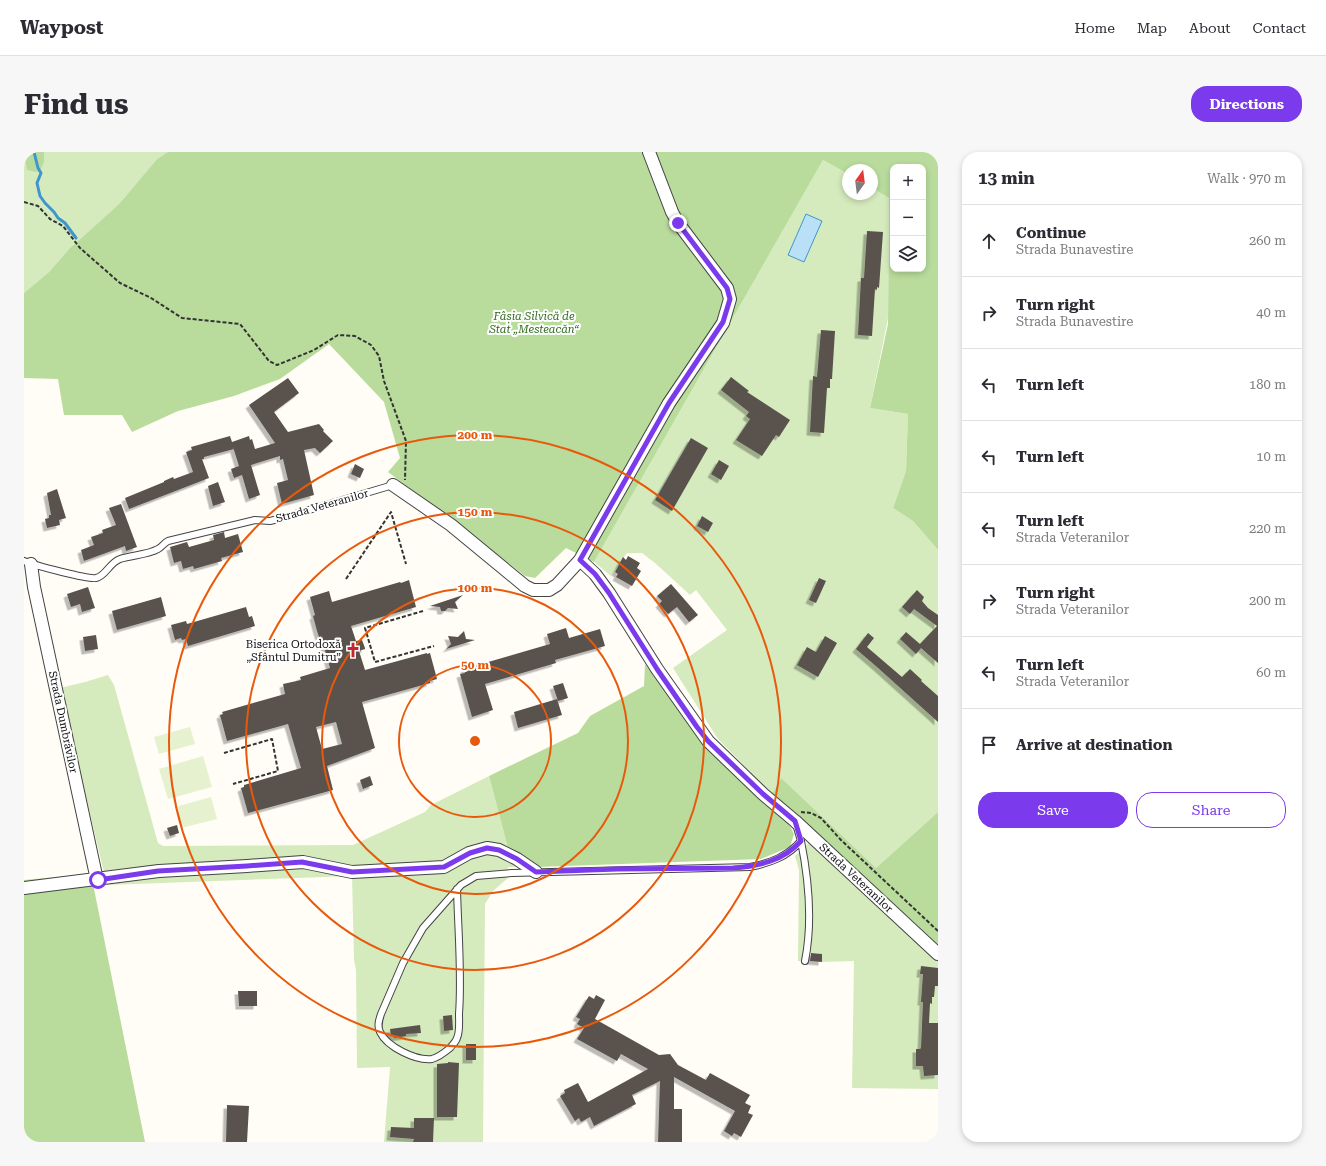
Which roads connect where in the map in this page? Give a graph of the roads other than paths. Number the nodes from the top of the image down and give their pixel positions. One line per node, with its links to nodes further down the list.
1 (649, 152): 3 (street, Strada Veteranilor)
2 (394, 485): 3 (street, Strada Veteranilor); 4 (lane, Strada Veteranilor)
3 (580, 560): 5 (street, Strada Veteranilor)
4 (28, 563): 8 (street, Strada Dumbrăvilor)
5 (797, 816): 6 (lane); 11 (street, Strada Veteranilor)
6 (801, 841): 7 (lane); 12 (lane)
7 (536, 872): 8 (street); 10 (lane)
8 (98, 880): 9 (street)
9 (24, 888)
10 (457, 889): 10 (lane)
11 (938, 954)
12 (805, 961)

